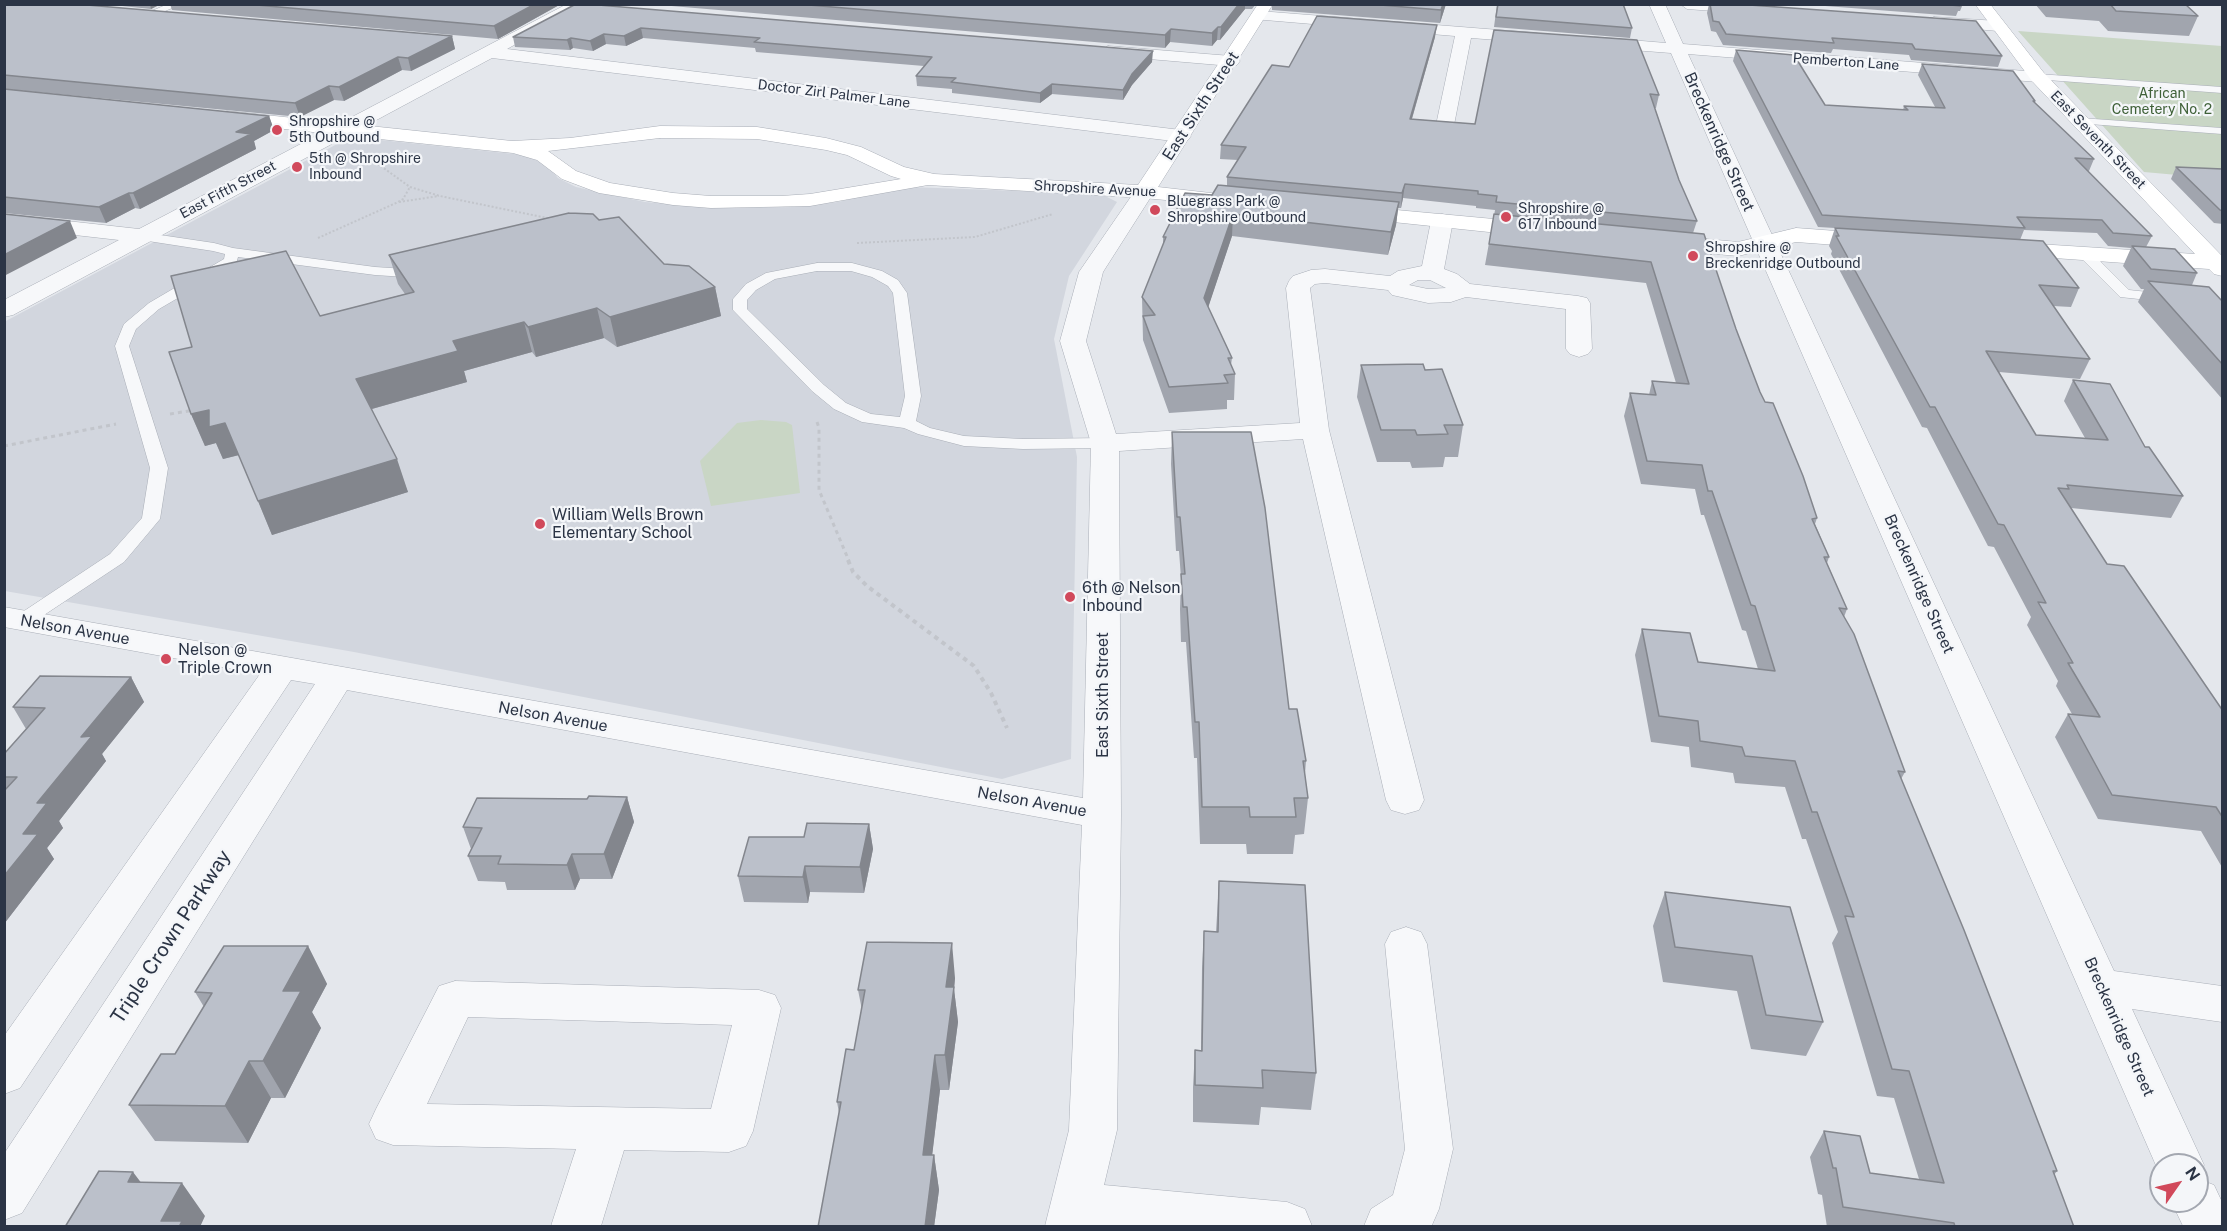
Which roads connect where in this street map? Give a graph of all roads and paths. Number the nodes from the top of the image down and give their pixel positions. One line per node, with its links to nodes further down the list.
1 (1657, 4): 15 (street, Breckenridge Street)
2 (1687, 4): 6 (street)
3 (1982, 4): 10 (street, East Seventh Street)
4 (583, 6): 14 (street, East Fifth Street)
5 (1263, 10): 11 (street); 17 (street, East Sixth Street)
6 (1771, 10)
7 (179, 12): 8 (street)
8 (139, 16)
9 (1915, 21): 10 (street)
10 (1998, 26): 18 (street, East Seventh Street)
11 (1464, 32): 12 (street); 22 (street)
12 (1559, 39)
13 (1582, 41): 15 (street, Pemberton Lane)
14 (487, 47): 23 (street, East Fifth Street); 25 (street, Doctor Zirl Palmer Lane)
15 (1677, 48): 18 (street, Pemberton Lane); 48 (street, Breckenridge Street)
16 (1090, 49): 17 (street)
17 (1231, 61): 25 (street, East Sixth Street)
18 (2038, 77): 19 (lane); 21 (street, East Seventh Street)
19 (2223, 90)
20 (207, 115): 23 (street, Shropshire Avenue)
21 (2080, 121): 24 (lane); 53 (street, East Seventh Street)
22 (1445, 124)
23 (343, 130): 27 (street, Shropshire Avenue); 44 (street, East Fifth Street)
24 (2223, 131)
25 (1181, 136): 34 (street, East Sixth Street)
26 (597, 140): 27 (street, Shropshire Avenue); 29 (street, Shropshire Avenue); 30 (street, Shropshire Avenue)
27 (512, 147): 30 (street, Shropshire Avenue)
28 (369, 157): 32 (path)
29 (878, 163): 31 (street, Shropshire Avenue); 33 (street)
30 (558, 166): 33 (street, Shropshire Avenue)
31 (934, 180): 33 (street, Shropshire Avenue); 34 (street, Shropshire Avenue)
32 (410, 187): 35 (path); 37 (path)
33 (864, 190)
34 (1144, 192): 36 (street, Shropshire Avenue); 67 (street, East Sixth Street)
35 (440, 196): 37 (path); 41 (path)
36 (1252, 202)
37 (396, 203): 45 (path)
38 (1335, 210): 42 (street)
39 (1054, 214): 49 (path)
40 (4, 220): 44 (street)
41 (559, 220)
42 (1442, 221): 43 (street); 55 (street)
43 (1562, 232)
44 (140, 236): 51 (lane); 59 (street, East Fifth Street)
45 (317, 239)
46 (1644, 240): 48 (street)
47 (1900, 242): 48 (street)
48 (1765, 243): 76 (street, Breckenridge Street)
49 (853, 244)
50 (1981, 247): 52 (street)
51 (232, 252): 54 (lane); 69 (lane)
52 (2085, 254): 53 (street); 58 (lane)
53 (2220, 265)
54 (428, 268)
55 (1432, 273): 56 (street); 57 (street)
56 (1395, 284): 57 (street); 66 (street)
57 (1463, 290): 60 (street)
58 (2179, 299)
59 (4, 310)
60 (1579, 349)
61 (202, 408): 62 (path)
62 (169, 414)
63 (815, 417): 72 (path)
64 (123, 423): 68 (path)
65 (908, 423): 65 (lane); 67 (lane)
66 (1315, 430): 67 (street); 73 (street)
67 (1105, 443): 74 (street, East Sixth Street)
68 (4, 446)
69 (13, 619): 70 (street, Nelson Avenue)
70 (282, 668): 71 (street, Nelson Avenue); 78 (street)
71 (338, 677): 74 (street, Nelson Avenue); 81 (street, Triple Crown Parkway)
72 (1007, 728)
73 (1405, 800)
74 (1102, 815): 83 (street, East Sixth Street)
75 (1406, 944): 86 (street)
76 (2102, 987): 77 (street); 80 (street, Breckenridge Street)
77 (2223, 1005)
78 (4, 1074)
79 (606, 1129): 79 (street); 84 (street)
80 (2175, 1153)
81 (4, 1197)
82 (2202, 1213): 87 (street)
83 (1073, 1216): 85 (street)
84 (576, 1227)
85 (1287, 1227)
86 (1389, 1227)
87 (2208, 1227)

